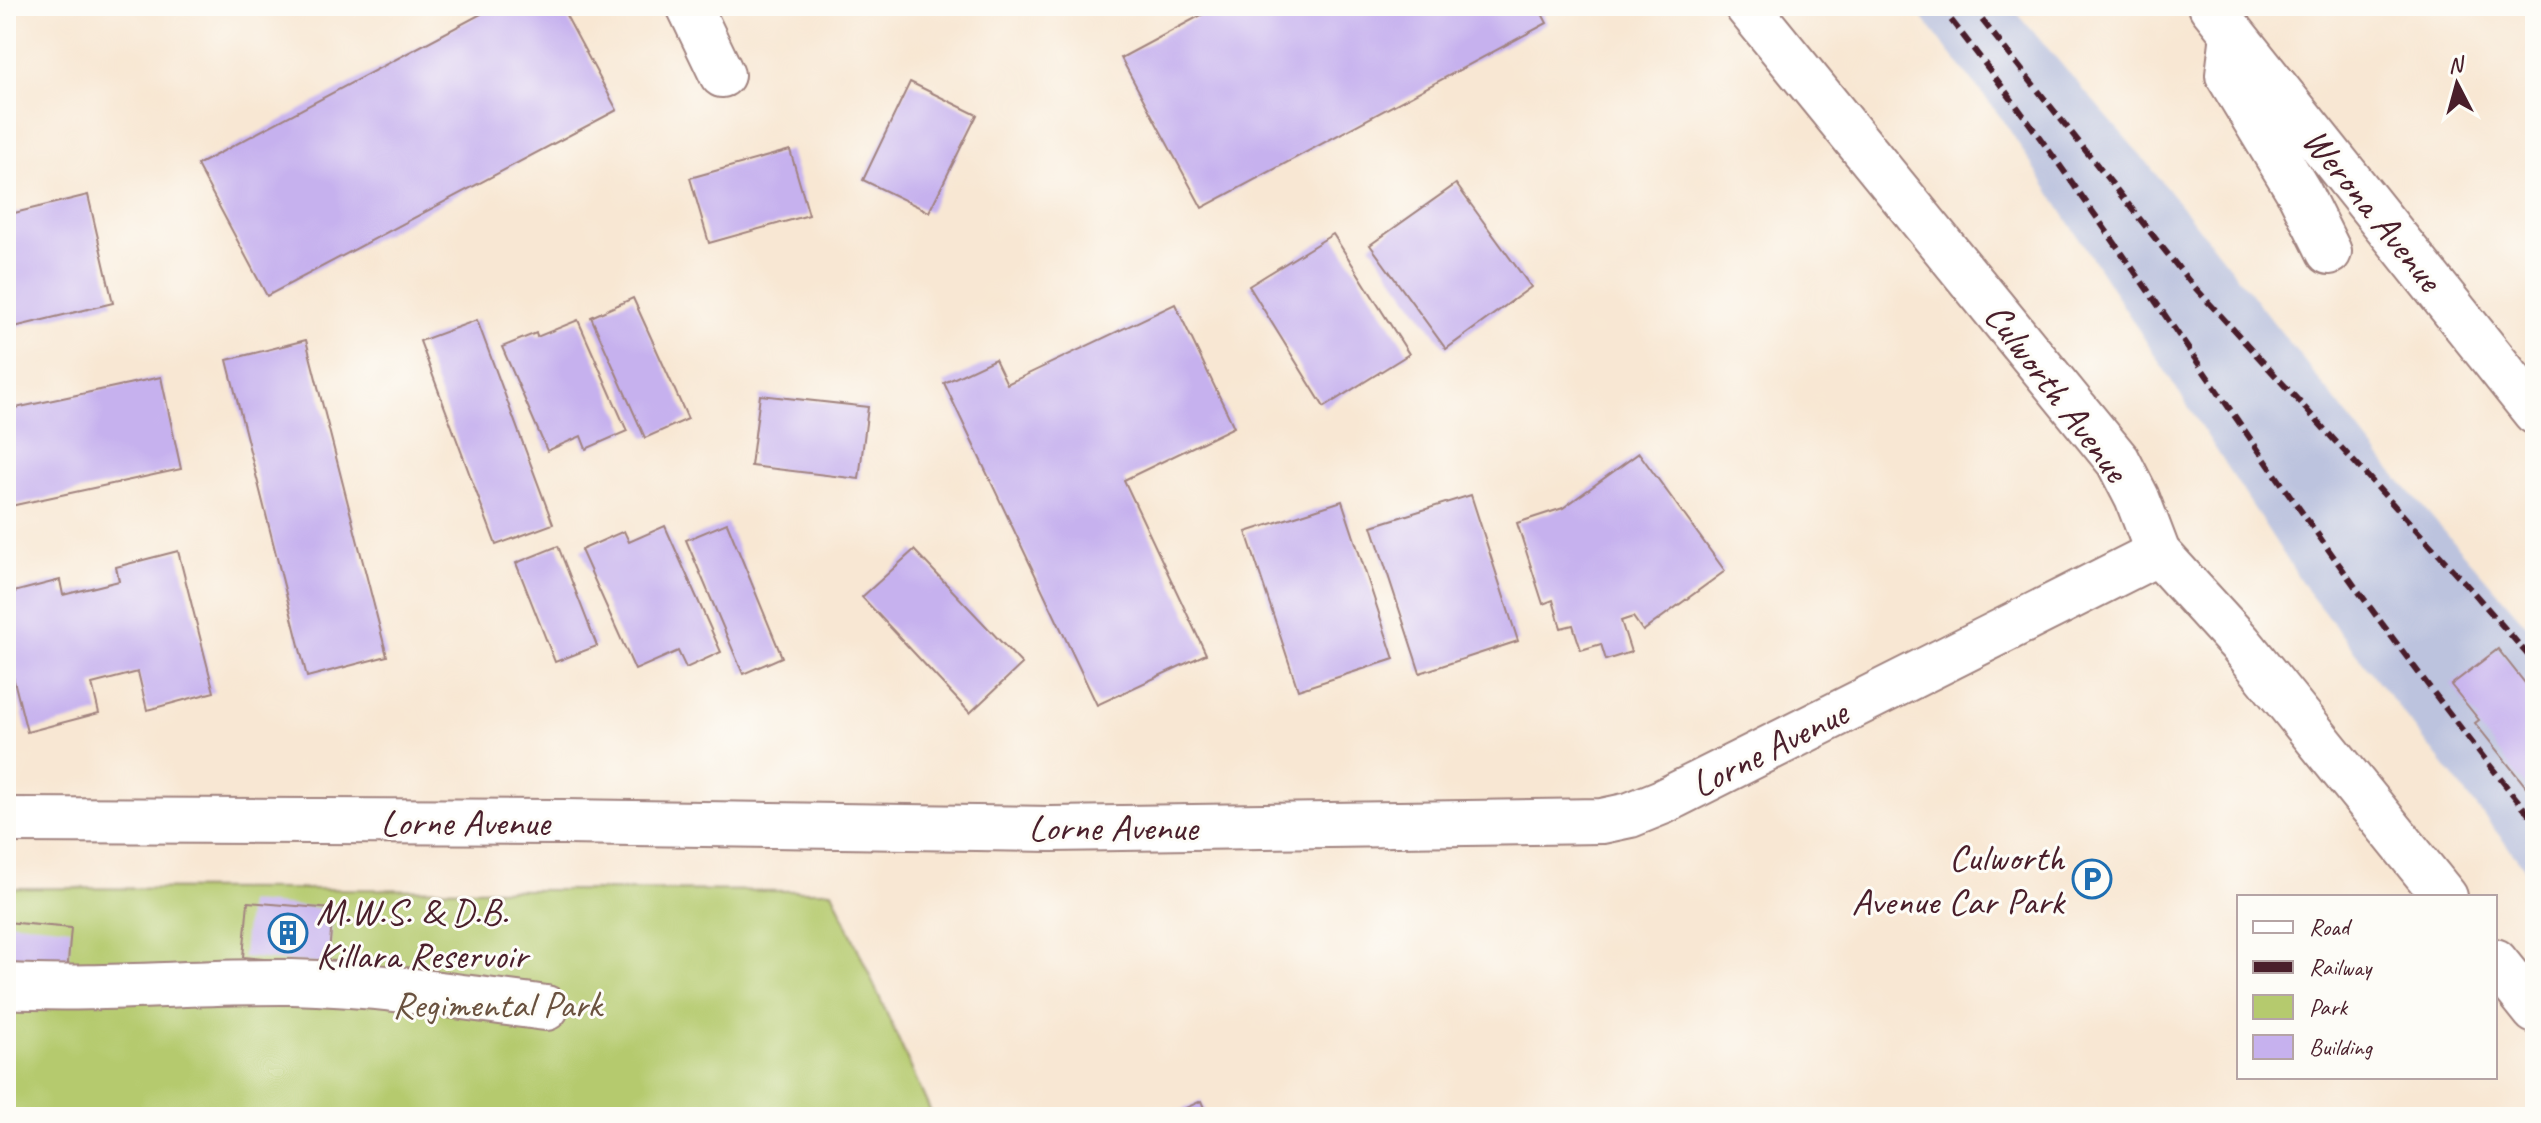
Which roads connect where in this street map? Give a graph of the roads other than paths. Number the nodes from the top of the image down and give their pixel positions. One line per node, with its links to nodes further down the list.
1 (689, 6): 4 (street)
2 (1747, 6): 7 (street, Culworth Avenue)
3 (2221, 15): 5 (street); 6 (street, Werona Avenue)
4 (722, 75)
5 (2329, 252)
6 (2535, 412)
7 (2158, 553): 8 (street, Lorne Avenue); 9 (street, Culworth Avenue)
8 (6, 820)
9 (2443, 895)
10 (2497, 964): 13 (street)
11 (6, 986): 12 (street)
12 (546, 1008)
13 (2535, 1011)

